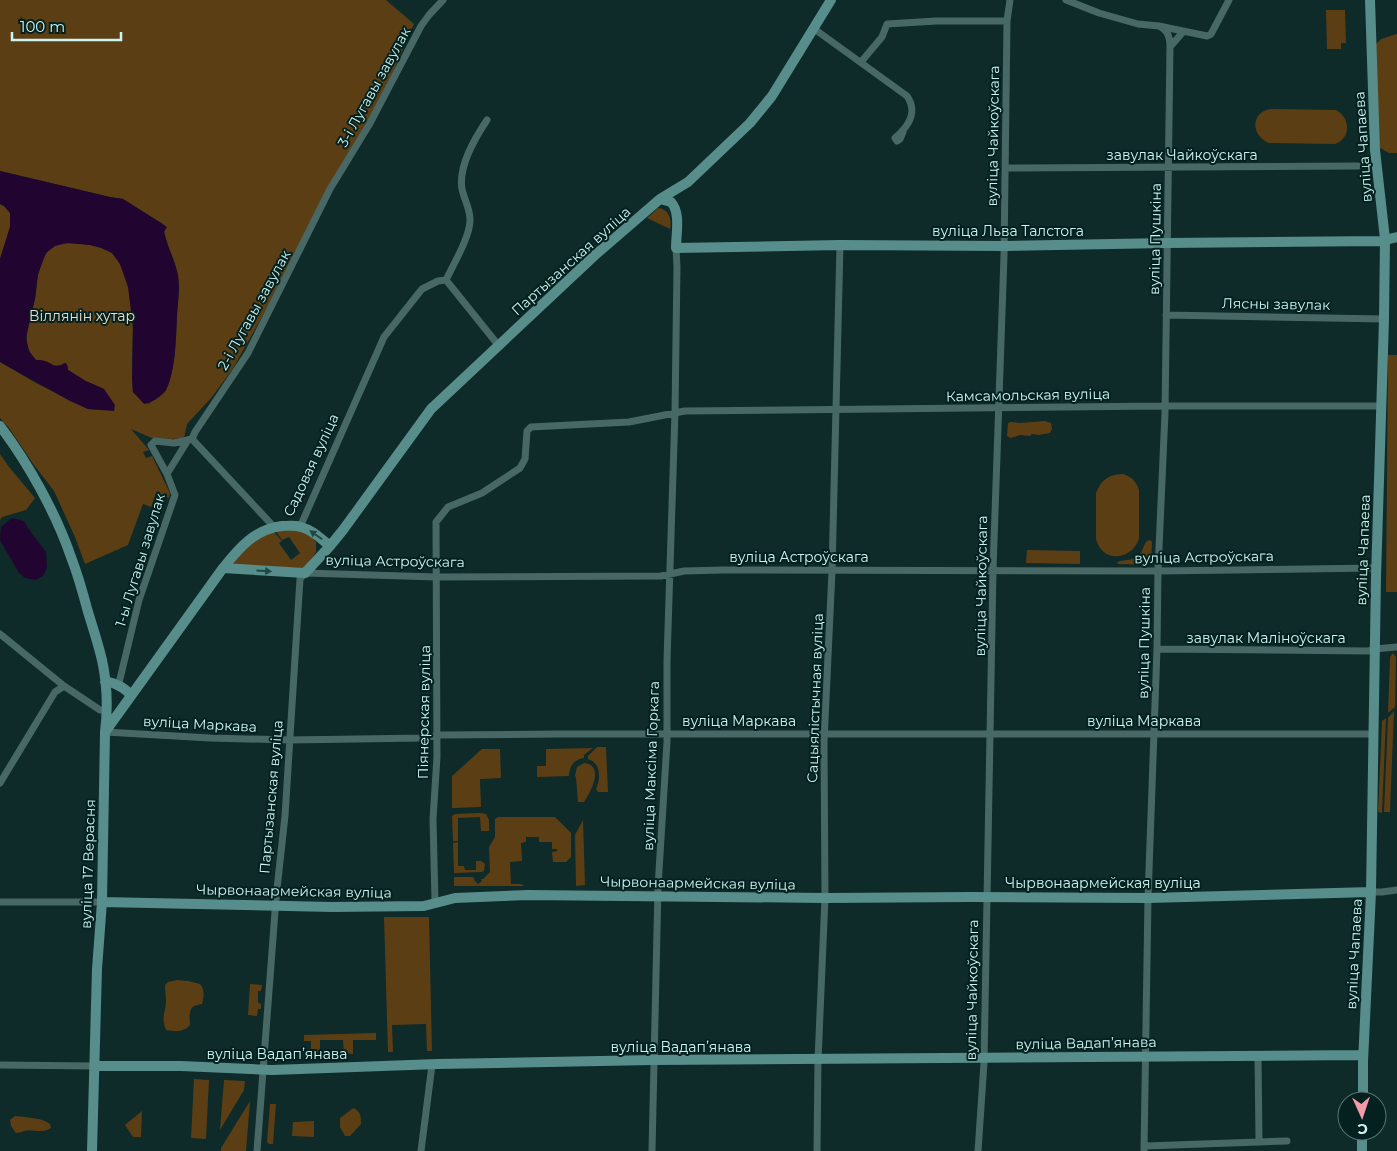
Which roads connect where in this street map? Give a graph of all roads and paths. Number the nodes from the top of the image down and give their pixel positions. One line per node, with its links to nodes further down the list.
1 (443, 0): 19 (street, 3-і Лугавы завулак)
2 (831, 0): 9 (main road, Партызанская вуліца)
3 (1010, 0): 7 (street, вуліца Чайкоўскага)
4 (1066, 0): 8 (street)
5 (1228, 0): 10 (street)
6 (1370, 0): 23 (main road, вуліца Чапаева)
7 (1007, 20): 12 (street); 16 (street, вуліца Чайкоўскага)
8 (1159, 26): 10 (street); 11 (street)
9 (813, 28): 12 (street); 18 (main road, Партызанская вуліца)
10 (1184, 32): 11 (street)
11 (1170, 46): 17 (street, вуліца Пушкіна)
12 (861, 62): 14 (street)
13 (487, 120): 28 (street)
14 (903, 132)
15 (1358, 166): 17 (street, завулак Чайкоўскага)
16 (1006, 168): 17 (street, завулак Чайкоўскага); 26 (street, вуліца Чайкоўскага)
17 (1168, 168): 24 (street, вуліца Пушкіна)
18 (688, 182): 20 (main road, Партызанская вуліца); 21 (main road)
19 (330, 189): 38 (street, 2-і Лугавы завулак)
20 (660, 199): 21 (main road); 31 (main road, Партызанская вуліца)
21 (677, 216): 27 (main road)
22 (1397, 237): 23 (main road, вуліца Льва Талстога)
23 (1384, 240): 24 (main road, вуліца Льва Талстога); 30 (main road, вуліца Чапаева)
24 (1167, 243): 26 (main road, вуліца Льва Талстога); 29 (street, вуліца Пушкіна)
25 (840, 245): 26 (main road, вуліца Льва Талстога); 27 (main road, вуліца Льва Талстога); 35 (street, Сацыялістычная вуліца)
26 (1004, 246): 34 (street, вуліца Чайкоўскага)
27 (676, 248): 36 (street, вуліца Максіма Горкага)
28 (446, 280): 31 (street); 41 (street, Садовая вуліца)
29 (1166, 315): 30 (street, Лясны завулак); 32 (street, вуліца Пушкіна)
30 (1384, 319): 33 (main road, вуліца Чапаева)
31 (500, 346): 42 (main road, Партызанская вуліца)
32 (1165, 406): 33 (street, Камсамольская вуліца); 34 (street, Камсамольская вуліца); 47 (street, вуліца Пушкіна)
33 (1381, 406): 44 (main road, вуліца Чапаева)
34 (999, 408): 35 (street, Камсамольская вуліца); 45 (street, вуліца Чайкоўскага)
35 (836, 409): 36 (street, Камсамольская вуліца); 46 (street, Сацыялістычная вуліца)
36 (675, 412): 49 (street, вуліца Максіма Горкага); 50 (street, Піянерская вуліца)
37 (0, 426): 55 (main road, вуліца 17 Верасня)
38 (190, 440): 39 (street, 2-і Лугавы завулак); 39 (street, 1-ы Лугавы завулак); 40 (street)
39 (167, 474): 57 (street, 1-ы Лугавы завулак)
40 (274, 527): 41 (main road, Садовая вуліца); 43 (main road, Садовая вуліца)
41 (300, 527): 42 (main road, one-way to 41)
42 (330, 546): 48 (main road, Партызанская вуліца)
43 (223, 568): 48 (main road, вуліца Астроўскага, one-way to 48); 58 (main road, Садовая вуліца)
44 (1376, 568): 47 (street, вуліца Астроўскага); 53 (main road, вуліца Чапаева)
45 (993, 570): 46 (street, вуліца Астроўскага); 47 (street, вуліца Астроўскага); 63 (street, вуліца Чайкоўскага)
46 (832, 571): 49 (street, вуліца Астроўскага); 62 (street, Сацыялістычная вуліца)
47 (1158, 571): 54 (street, вуліца Пушкіна)
48 (305, 573): 50 (street, вуліца Астроўскага); 67 (street, Партызанская вуліца)
49 (670, 573): 50 (street, вуліца Астроўскага); 61 (street, вуліца Максіма Горкага)
50 (436, 576): 66 (street, Піянерская вуліца)
51 (0, 634): 56 (street)
52 (1397, 647): 53 (street, завулак Маліноўскага)
53 (1374, 649): 54 (street, завулак Маліноўскага); 65 (main road, вуліца Чапаева)
54 (1157, 650): 64 (street, вуліца Пушкіна)
55 (105, 682): 57 (main road); 59 (main road, вуліца 17 Верасня)
56 (64, 686): 59 (street); 68 (street)
57 (118, 687): 58 (main road)
58 (131, 696): 60 (main road, Садовая вуліца)
59 (107, 710): 60 (main road, вуліца 17 Верасня)
60 (105, 732): 67 (street, вуліца Маркава); 76 (main road, вуліца 17 Верасня)
61 (667, 734): 62 (street, вуліца Маркава); 66 (street, вуліца Маркава); 71 (street, вуліца Максіма Горкага)
62 (824, 734): 63 (street, вуліца Маркава); 72 (street, Сацыялістычная вуліца)
63 (990, 734): 64 (street, вуліца Маркава); 73 (street, вуліца Чайкоўскага)
64 (1154, 734): 65 (street, вуліца Маркава); 74 (street, вуліца Пушкіна)
65 (1373, 734): 70 (main road, вуліца Чапаева)
66 (438, 735): 67 (street, вуліца Маркава); 77 (street, Піянерская вуліца)
67 (290, 740): 78 (street, Партызанская вуліца)
68 (0, 784)
69 (1397, 890): 70 (street, Чырвонаармейская вуліца)
70 (1371, 892): 74 (main road, Чырвонаармейская вуліца); 80 (main road, вуліца Чапаева)
71 (658, 896): 72 (main road, Чырвонаармейская вуліца); 77 (main road, Чырвонаармейская вуліца); 83 (street, вуліца Максіма Горкага)
72 (824, 898): 73 (main road, Чырвонаармейская вуліца); 84 (street, Сацыялістычная вуліца)
73 (987, 898): 74 (main road, Чырвонаармейская вуліца); 82 (street, вуліца Чайкоўскага)
74 (1148, 898): 81 (street, вуліца Пушкіна)
75 (0, 902): 76 (street, Чырвонаармейская вуліца)
76 (102, 902): 78 (main road, Чырвонаармейская вуліца); 87 (main road, вуліца 17 Верасня)
77 (435, 902): 78 (main road, Чырвонаармейская вуліца)
78 (275, 906): 88 (street, Партызанская вуліца)
79 (1258, 1055): 80 (main road, вуліца Вадапʼянава); 81 (main road, вуліца Вадапʼянава); 91 (street)
80 (1363, 1055): 89 (main road, вуліца Чапаева)
81 (1146, 1056): 82 (main road, вуліца Вадапʼянава); 92 (street, вуліца Пушкіна)
82 (984, 1058): 84 (main road, вуліца Вадапʼянава); 98 (street, вуліца Чайкоўскага)
83 (654, 1060): 84 (main road, вуліца Вадапʼянава); 85 (main road, вуліца Вадапʼянава); 96 (street, вуліца Максіма Горкага)
84 (818, 1060): 97 (street, Сацыялістычная вуліца)
85 (432, 1065): 88 (main road, вуліца Вадапʼянава); 95 (street)
86 (0, 1066): 87 (street, вуліца Вадапʼянава)
87 (94, 1066): 88 (main road, вуліца Вадапʼянава); 93 (main road, вуліца 17 Верасня)
88 (263, 1070): 94 (street, Партызанская вуліца)
89 (1363, 1091)
90 (1287, 1141): 91 (street)
91 (1259, 1142): 92 (street)
92 (1144, 1148)
93 (92, 1151)
94 (257, 1151)
95 (421, 1151)
96 (652, 1151)
97 (817, 1151)
98 (978, 1151)

